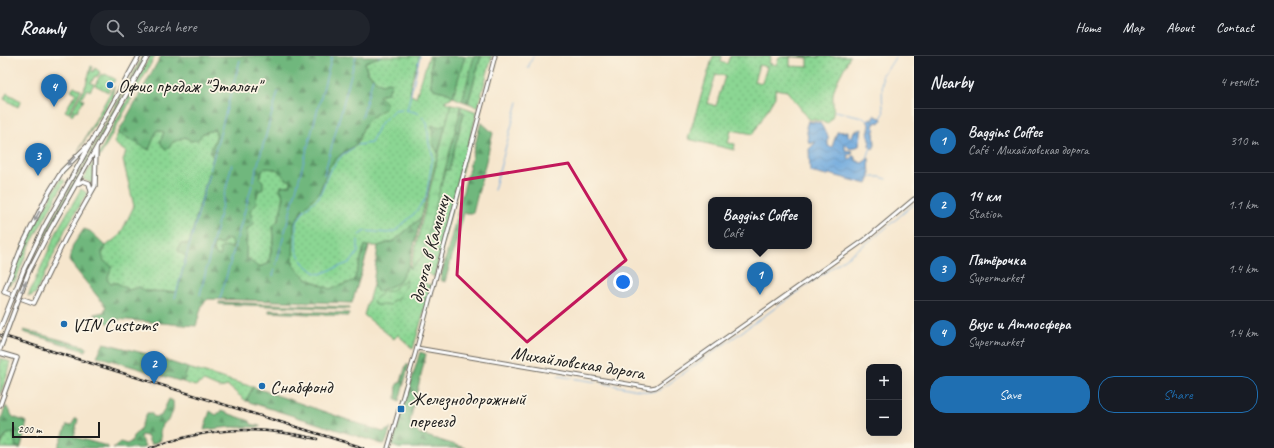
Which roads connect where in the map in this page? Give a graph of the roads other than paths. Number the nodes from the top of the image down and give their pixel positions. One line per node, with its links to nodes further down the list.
1 (139, 56): 4 (main road)
2 (148, 56): 5 (main road)
3 (495, 56): 10 (street, дорога в Каменку)
4 (90, 143): 7 (main road, one-way to 7); 9 (main road, bridge)
5 (96, 149): 6 (main road); 7 (main road)
6 (76, 184): 7 (main road); 11 (main road, one-way to 6, bridge)
7 (91, 193)
8 (914, 199): 10 (street, Михайловская дорога)
9 (0, 329)
10 (417, 348): 14 (street, дорога в Каменку)
11 (0, 349)
12 (0, 353): 13 (main road)
13 (0, 406)
14 (388, 448)

